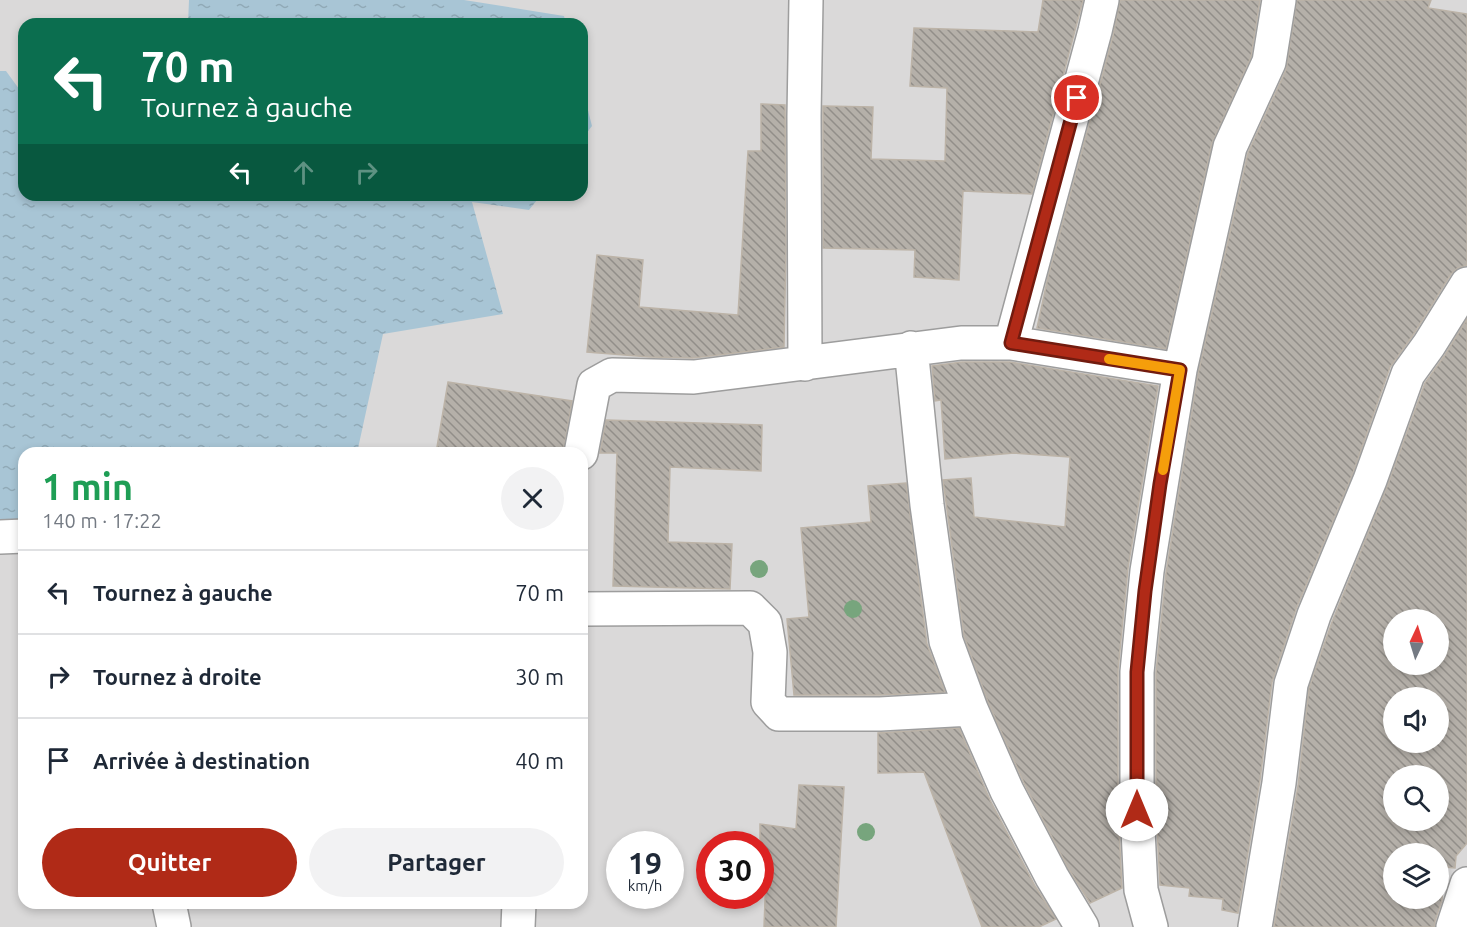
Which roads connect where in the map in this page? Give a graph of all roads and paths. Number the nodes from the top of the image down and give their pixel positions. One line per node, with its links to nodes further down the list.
1 (806, 0): 7 (street)
2 (1101, 0): 5 (street)
3 (1279, 0): 8 (street)
4 (1467, 284): 21 (street)
5 (1011, 343): 6 (street); 8 (street)
6 (911, 348): 7 (street); 13 (street)
7 (805, 364): 9 (street)
8 (1180, 370): 20 (street)
9 (582, 447)
10 (18, 536): 11 (street)
11 (0, 537)
12 (588, 609): 13 (street)
13 (971, 709): 19 (street)
14 (1467, 884): 22 (street)
15 (170, 909): 17 (street)
16 (519, 909): 18 (street)
17 (174, 927)
18 (518, 927)
19 (1082, 927)
20 (1151, 927)
21 (1255, 927)
22 (1453, 927)

